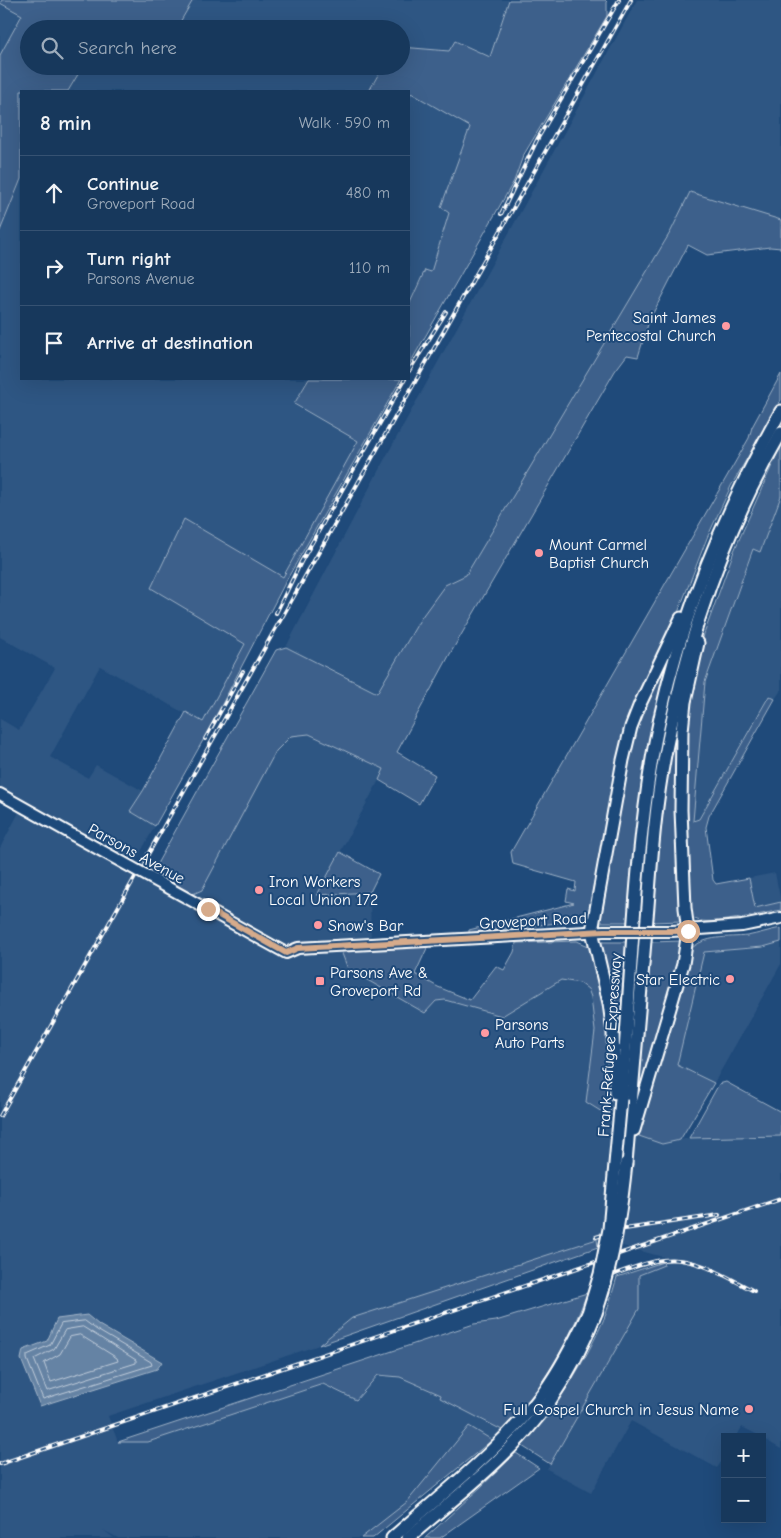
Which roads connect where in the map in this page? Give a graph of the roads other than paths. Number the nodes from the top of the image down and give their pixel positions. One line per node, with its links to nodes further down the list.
1 (781, 412): 3 (highway, Frank-Refugee Expressway)
2 (781, 433): 4 (highway, Frank-Refugee Expressway)
3 (694, 598): 8 (highway); 10 (highway, Frank-Refugee Expressway)
4 (698, 622): 7 (highway); 10 (highway, Frank-Refugee Expressway)
5 (0, 794): 9 (main road, Parsons Avenue, bridge)
6 (781, 918): 7 (main road, Groveport Road)
7 (688, 931): 8 (main road, Groveport Road, bridge); 10 (highway)
8 (592, 932): 9 (main road, Groveport Road); 10 (highway)
9 (286, 953)
10 (627, 1101): 11 (highway, Frank-Refugee Expressway, bridge); 11 (highway, Frank-Refugee Expressway, bridge)
11 (592, 1313): 12 (highway, Frank-Refugee Expressway)
12 (495, 1454): 13 (highway, Frank-Refugee Expressway); 14 (highway, Frank-Refugee Expressway)
13 (457, 1496): 14 (highway, Frank-Refugee Expressway); 17 (highway)
14 (405, 1534): 15 (highway); 16 (highway, Frank-Refugee Expressway)
15 (383, 1538)
16 (392, 1538)
17 (418, 1538)

